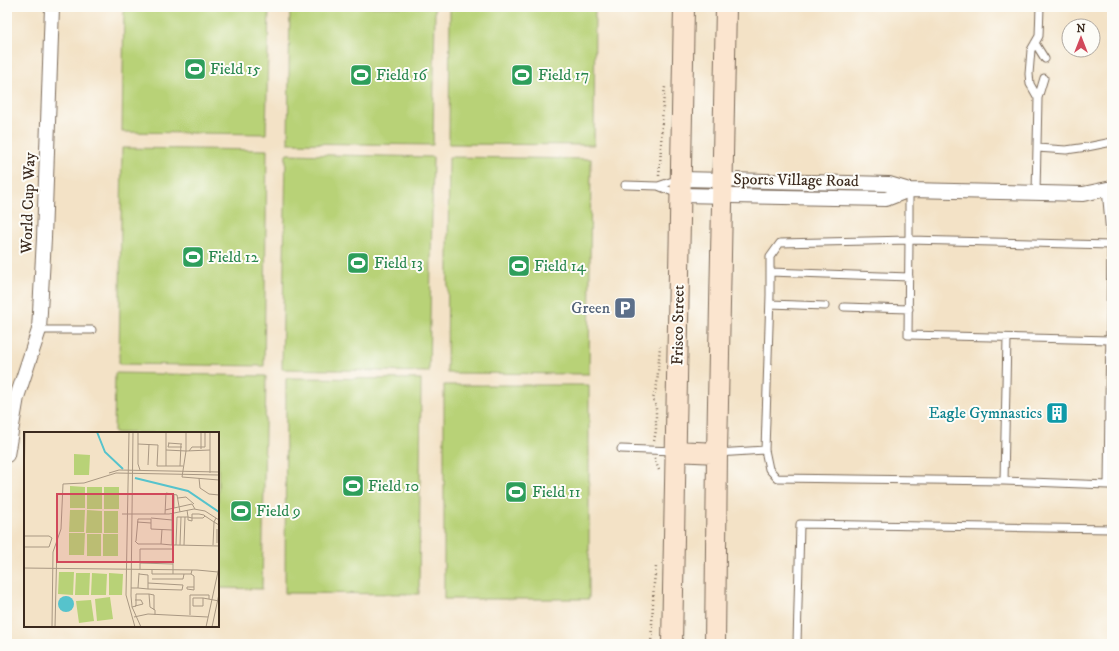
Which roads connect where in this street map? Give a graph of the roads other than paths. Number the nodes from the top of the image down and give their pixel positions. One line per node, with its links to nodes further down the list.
1 (52, 7): 26 (street, World Cup Way)
2 (684, 7): 13 (street, Frisco Street)
3 (726, 7): 14 (street)
4 (1040, 7): 5 (lane)
5 (1036, 43): 6 (lane); 8 (lane)
6 (1045, 59)
7 (1044, 78): 8 (lane)
8 (1038, 98): 10 (lane)
9 (1112, 142): 10 (lane)
10 (1036, 148): 17 (lane)
11 (625, 185): 12 (lane)
12 (658, 186): 13 (lane); 13 (lane)
13 (681, 187): 14 (street, Sports Village Road); 34 (street, Frisco Street)
14 (723, 188): 16 (street, Sports Village Road); 35 (street)
15 (1109, 189): 17 (street, Sports Village Road); 19 (lane)
16 (909, 190): 17 (street, Sports Village Road); 18 (lane)
17 (1036, 193)
18 (909, 240): 19 (lane); 20 (lane); 21 (lane)
19 (1111, 245): 29 (lane)
20 (770, 272): 21 (lane); 22 (lane)
21 (909, 277): 25 (lane)
22 (770, 304): 23 (lane); 33 (lane)
23 (825, 306)
24 (844, 307): 25 (lane)
25 (909, 309): 28 (lane)
26 (39, 330): 27 (lane); 30 (street, World Cup Way)
27 (92, 330)
28 (1007, 338): 29 (lane); 37 (lane)
29 (1110, 340): 38 (lane)
30 (18, 396): 31 (street, World Cup Way); 36 (street, World Cup Way)
31 (7, 418)
32 (621, 449): 34 (lane)
33 (765, 450): 35 (lane); 37 (lane)
34 (675, 451): 35 (street); 40 (street, Frisco Street)
35 (717, 453): 41 (street)
36 (7, 455)
37 (1004, 481): 38 (lane)
38 (1110, 485)
39 (1112, 529): 42 (lane)
40 (672, 644)
41 (715, 644)
42 (797, 644)

